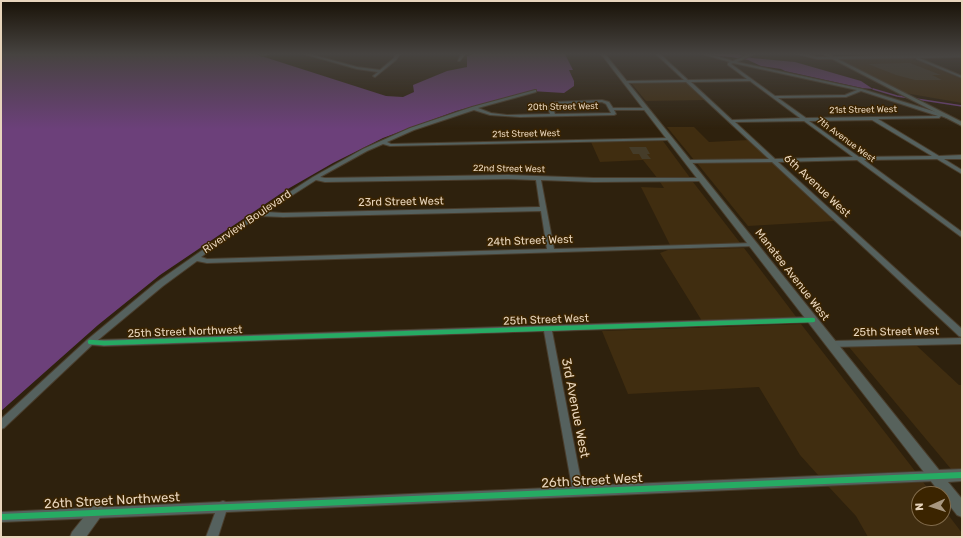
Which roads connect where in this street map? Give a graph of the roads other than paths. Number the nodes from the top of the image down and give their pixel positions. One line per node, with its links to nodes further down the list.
1 (623, 79): 6 (main road, Manatee Avenue West)
2 (813, 79): 7 (street)
3 (874, 79): 14 (main road)
4 (750, 80): 5 (street); 9 (street, 7th Avenue West)
5 (688, 81): 6 (street); 18 (street, 6th Avenue West)
6 (625, 82): 12 (main road, Manatee Avenue West)
7 (860, 90): 9 (street); 14 (street)
8 (535, 91): 10 (street, Riverview Boulevard)
9 (774, 97): 17 (street, 7th Avenue West)
10 (473, 108): 13 (street, 20th Street West); 21 (street, Riverview Boulevard)
11 (612, 109): 12 (street, 20th Street West); 13 (street, 20th Street West); 13 (street)
12 (646, 109): 20 (main road, Manatee Avenue West)
13 (553, 115)
14 (947, 117): 16 (street, 21st Street West); 19 (main road)
15 (874, 118): 16 (street, 21st Street West); 17 (street, 21st Street West); 22 (street)
16 (881, 118): 23 (street)
17 (804, 119): 18 (street, 21st Street West); 25 (street, 7th Avenue West)
18 (731, 121): 26 (street, 6th Avenue West)
19 (962, 124)
20 (670, 140): 21 (street, 21st Street West); 27 (main road, Manatee Avenue West)
21 (382, 142): 30 (street, Riverview Boulevard)
22 (938, 157): 23 (street); 25 (street); 29 (street)
23 (946, 157): 24 (street); 28 (street)
24 (962, 157)
25 (858, 159): 26 (street); 35 (street, 7th Avenue West)
26 (774, 160): 27 (street); 41 (street, 6th Avenue West)
27 (688, 162): 32 (main road, Manatee Avenue West)
28 (962, 167)
29 (962, 172)
30 (315, 178): 31 (street, 22nd Street West); 34 (street, Riverview Boulevard)
31 (538, 178): 32 (street, 22nd Street West); 33 (street)
32 (702, 180): 36 (main road, Manatee Avenue West)
33 (543, 209): 34 (street, 23rd Street West); 37 (street)
34 (259, 214): 38 (street, Riverview Boulevard)
35 (962, 234)
36 (754, 245): 37 (street, 24th Street West); 39 (main road, Manatee Avenue West)
37 (551, 251): 38 (street, 24th Street West)
38 (194, 258): 44 (street, Riverview Boulevard)
39 (813, 320): 40 (street, 25th Street West); 45 (main road, Manatee Avenue West)
40 (548, 329): 42 (street, 25th Street West); 49 (street, 3rd Avenue West)
41 (962, 334)
42 (281, 338): 44 (street, 25th Street Northwest)
43 (962, 341): 45 (street, 25th Street West)
44 (90, 342): 46 (street, Riverview Boulevard)
45 (831, 344): 48 (main road, Manatee Avenue West)
46 (1, 425)
47 (962, 475): 48 (main road, 26th Street West)
48 (935, 476): 49 (street, 26th Street West); 51 (main road, Manatee Avenue West)
49 (578, 492): 50 (street, 26th Street West)
50 (223, 506): 52 (street, 26th Street Northwest); 55 (street)
51 (962, 510)
52 (97, 512): 53 (street, 26th Street Northwest); 54 (main road)
53 (1, 517)
54 (77, 537)
55 (212, 537)

